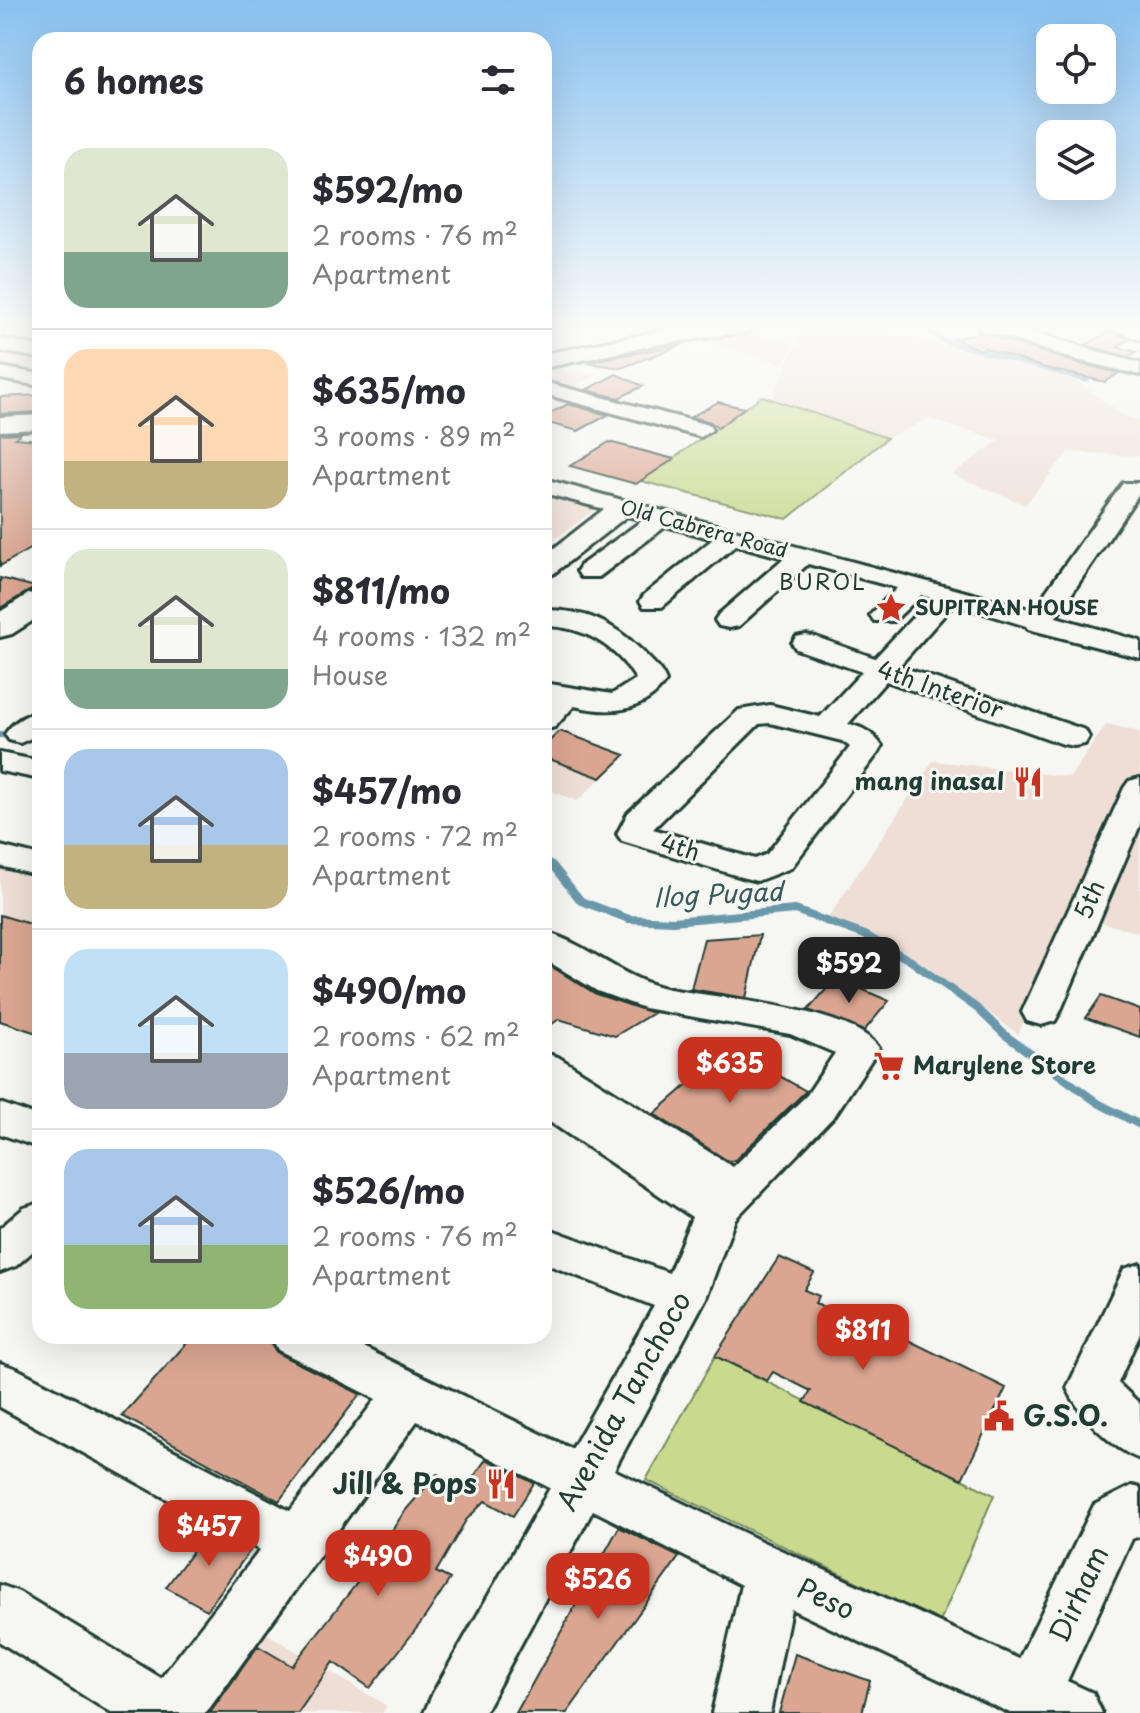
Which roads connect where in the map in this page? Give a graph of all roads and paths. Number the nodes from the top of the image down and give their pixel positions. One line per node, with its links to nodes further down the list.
1 (607, 405): 4 (street)
2 (32, 422): 3 (street)
3 (0, 424)
4 (701, 430)
5 (552, 488): 7 (street, Old Cabrera Road)
6 (1131, 488): 21 (street)
7 (623, 507): 8 (street, Old Cabrera Road); 11 (street)
8 (662, 517): 9 (street, Old Cabrera Road); 12 (street)
9 (731, 536): 10 (street, Old Cabrera Road); 15 (street)
10 (803, 555): 13 (street, Old Cabrera Road); 20 (street)
11 (552, 562)
12 (590, 571)
13 (916, 585): 14 (street, Old Cabrera Road); 17 (street)
14 (949, 594): 21 (street, Old Cabrera Road); 26 (street)
15 (653, 601)
16 (32, 606): 22 (main road)
17 (884, 615)
18 (552, 618): 27 (street)
19 (32, 620): 23 (main road)
20 (729, 620)
21 (1038, 623): 25 (street, Old Cabrera Road)
22 (0, 627)
23 (0, 641)
24 (806, 643): 26 (street, 4th Interior)
25 (1140, 650)
26 (880, 668): 28 (street); 29 (street, 4th Interior)
27 (555, 693)
28 (828, 727): 28 (street, 4th)
29 (1074, 737)
30 (0, 762): 31 (street)
31 (32, 768)
32 (1140, 788): 38 (street, 5th)
33 (0, 836): 34 (street)
34 (32, 844)
35 (0, 856): 36 (street)
36 (32, 864)
37 (552, 948): 43 (street)
38 (1041, 1012)
39 (552, 1073): 43 (street)
40 (552, 1102): 43 (street)
41 (0, 1118): 42 (street)
42 (32, 1130)
43 (726, 1200): 48 (street, Avenida Tanchoco)
44 (32, 1227): 46 (street)
45 (552, 1247): 48 (street)
46 (0, 1254)
47 (1140, 1282): 52 (street)
48 (683, 1298): 53 (street, Avenida Tanchoco)
49 (311, 1344): 51 (street, Peso)
50 (0, 1383): 55 (street)
51 (409, 1393): 53 (street, Peso); 55 (street)
52 (1140, 1437)
53 (583, 1478): 56 (street, Peso); 61 (street, Avenida Tanchoco)
54 (1140, 1512): 58 (street, Dirham)
55 (298, 1543): 60 (street)
56 (771, 1573): 58 (street, Peso); 62 (street)
57 (0, 1611): 59 (street)
58 (1028, 1700)
59 (164, 1713)
60 (171, 1713)
61 (453, 1713)
62 (741, 1713)

